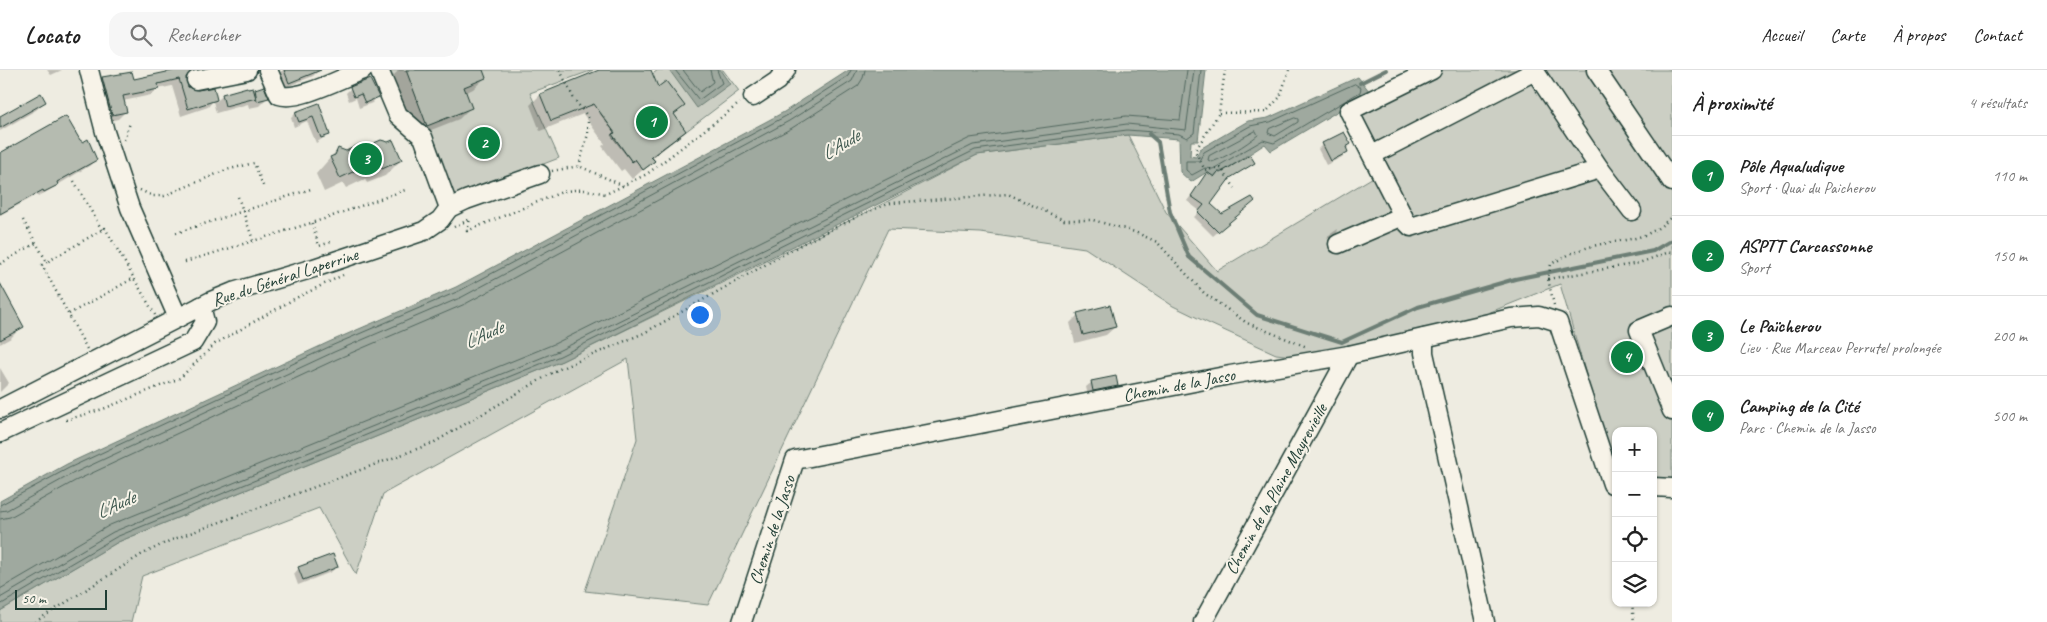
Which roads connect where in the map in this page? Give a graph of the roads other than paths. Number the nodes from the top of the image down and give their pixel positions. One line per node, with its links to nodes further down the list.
1 (89, 70): 22 (street)
2 (247, 70): 10 (street)
3 (268, 70): 4 (street)
4 (363, 70)
5 (379, 70): 16 (street)
6 (786, 70): 11 (street)
7 (1432, 70): 12 (street)
8 (1535, 70): 12 (street); 13 (street)
9 (1596, 70): 15 (street)
10 (196, 80)
11 (753, 97)
12 (1369, 149): 18 (street)
13 (1600, 169): 17 (street); 18 (street)
14 (540, 174): 16 (street, Rue du Général Laperrine)
15 (1672, 182)
16 (450, 208): 20 (street, Rue du Général Laperrine)
17 (1632, 210)
18 (1403, 216): 19 (street)
19 (1338, 244)
20 (201, 306): 22 (street, Rue du Général Laperrine); 27 (street)
21 (1672, 316): 26 (street)
22 (178, 318): 25 (street, Rue du Général Laperrine)
23 (1424, 338): 24 (street, Chemin de la Jasso); 28 (street, Chemin de la Jasso); 33 (street)
24 (1349, 356): 31 (street, Chemin de la Jasso); 32 (street, Chemin de la Plaine Mayrevieille)
25 (0, 409)
26 (1672, 410)
27 (0, 434)
28 (1612, 484)
29 (1657, 487): 30 (street)
30 (1672, 488)
31 (742, 622)
32 (1203, 622)
33 (1485, 622)

